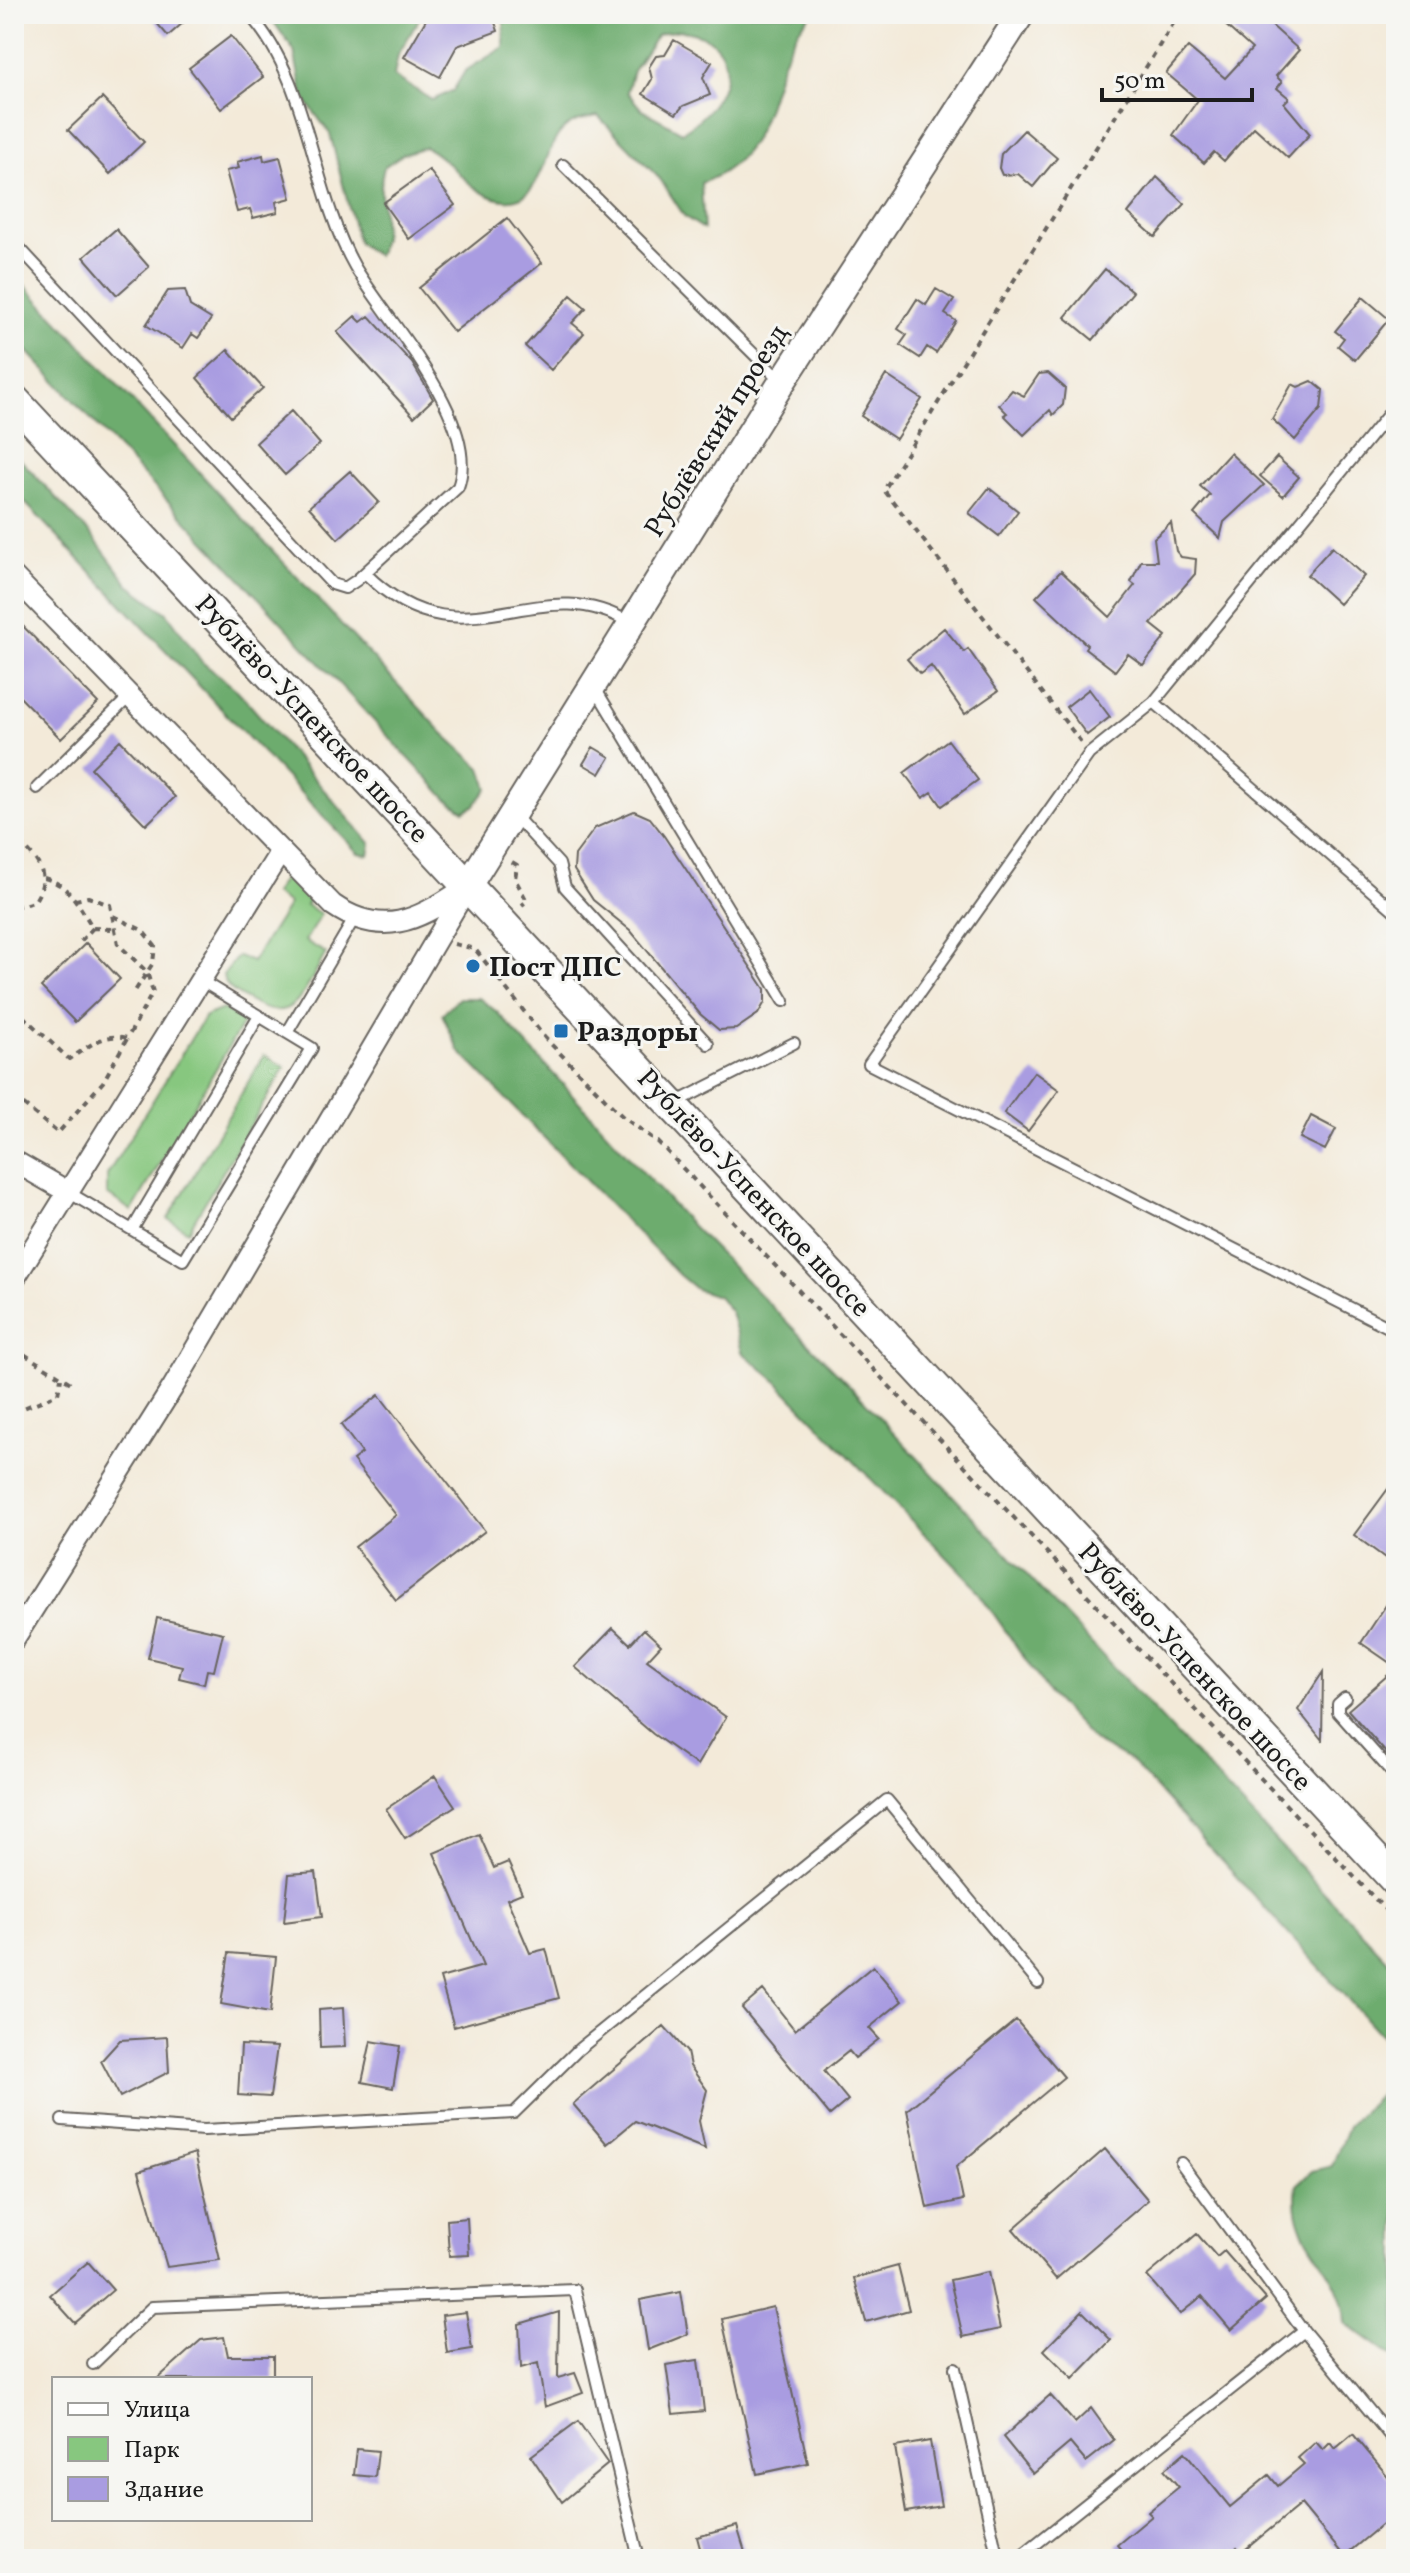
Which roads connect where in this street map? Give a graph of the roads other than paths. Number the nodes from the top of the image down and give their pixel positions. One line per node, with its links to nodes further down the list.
1 (249, 14): 8 (lane)
2 (1021, 14): 5 (street, Рублёвский проезд)
3 (563, 165): 5 (lane)
4 (14, 242): 8 (lane)
5 (782, 382): 10 (street, Рублёвский проезд)
6 (14, 400): 17 (main road, Рублёво-Успенское шоссе)
7 (1396, 405): 13 (lane)
8 (365, 573): 10 (lane)
9 (14, 577): 12 (street)
10 (631, 624): 11 (street, Рублёвский проезд)
11 (593, 685): 15 (street, Рублёвский проезд); 21 (lane)
12 (130, 696): 14 (lane); 16 (street)
13 (1154, 702): 18 (lane); 31 (lane)
14 (37, 788)
15 (513, 814): 17 (street, Рублёвский проезд); 25 (lane)
16 (281, 851): 19 (street); 20 (street)
17 (469, 884): 19 (street); 26 (main road, Рублёво-Успенское шоссе); 32 (street)
18 (1396, 912)
19 (354, 919): 23 (lane)
20 (200, 980): 22 (lane); 28 (street)
21 (784, 1001)
22 (259, 1016): 23 (lane); 29 (lane)
23 (287, 1033): 29 (lane)
24 (794, 1043): 26 (lane)
25 (708, 1044)
26 (673, 1103): 35 (main road, Рублёво-Успенское шоссе)
27 (14, 1161): 28 (street)
28 (68, 1192): 29 (lane); 30 (street)
29 (132, 1230)
30 (14, 1279)
31 (1396, 1331)
32 (14, 1639)
33 (1345, 1698): 34 (lane)
34 (1396, 1777)
35 (1390, 1871)
36 (1038, 1983): 37 (lane)
37 (62, 2120)
38 (1181, 2163): 39 (lane)
39 (1304, 2331): 42 (lane); 45 (lane)
40 (93, 2364): 43 (lane)
41 (955, 2368): 44 (lane)
42 (1396, 2443)
43 (639, 2559)
44 (998, 2559)
45 (1017, 2559)

